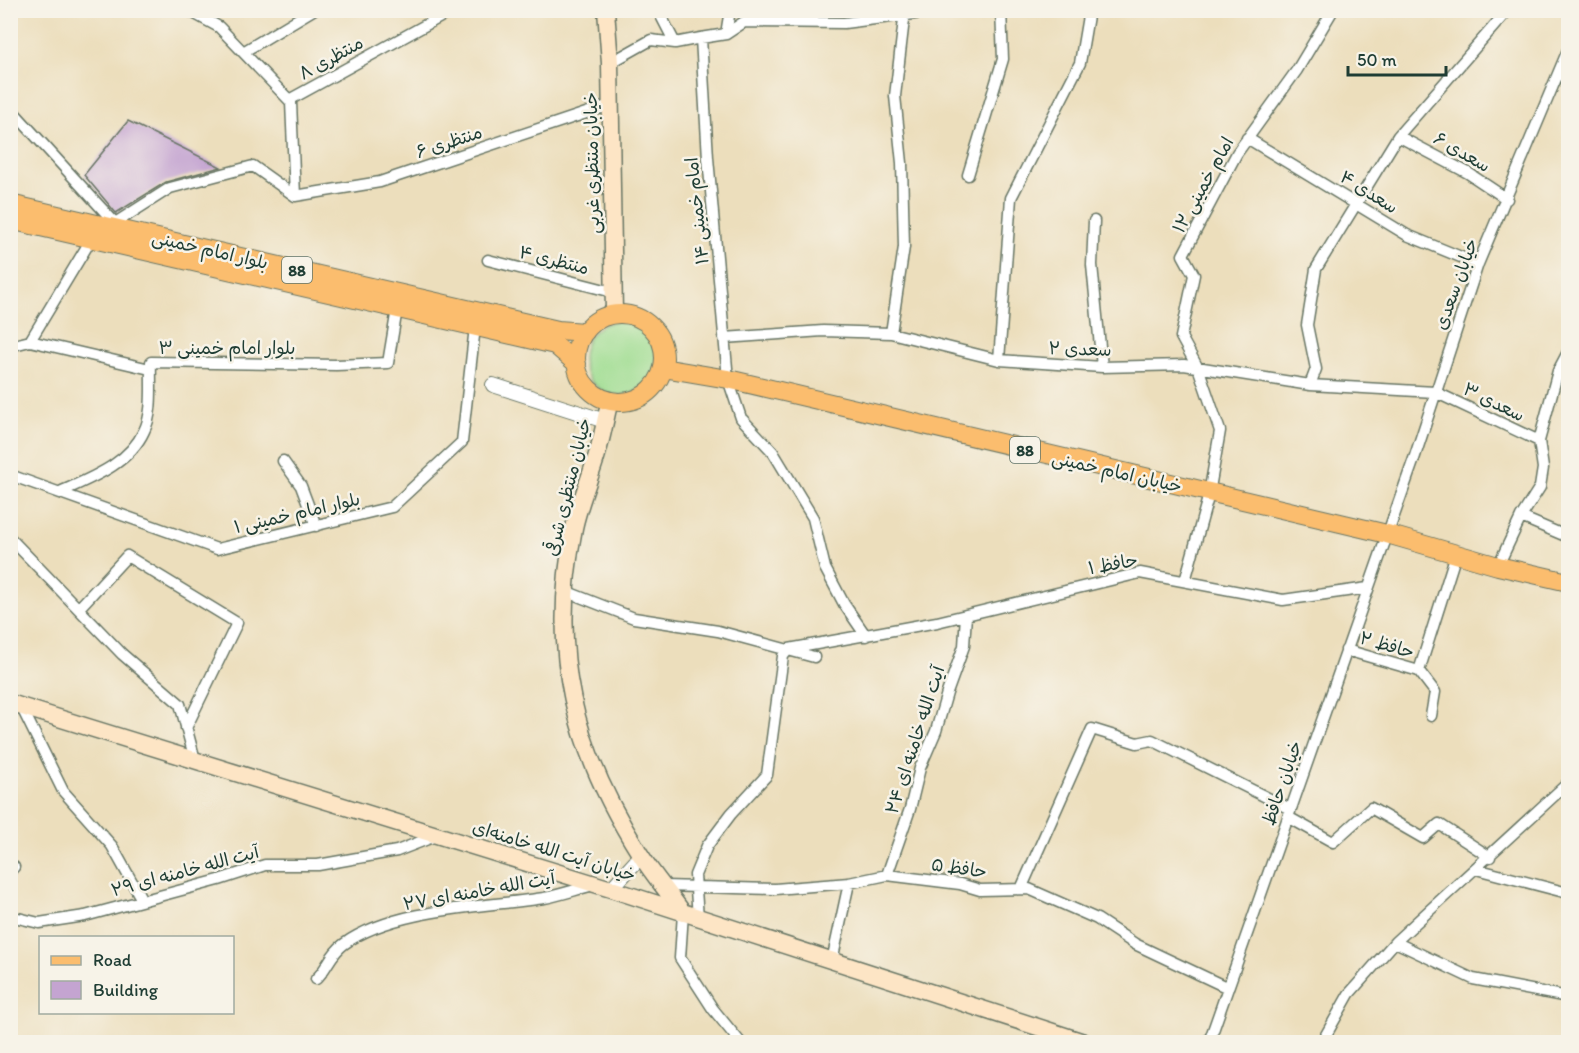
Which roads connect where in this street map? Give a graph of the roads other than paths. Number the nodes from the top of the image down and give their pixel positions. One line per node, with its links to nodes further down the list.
1 (313, 10): 18 (street)
2 (453, 10): 20 (street, منتظری ۸)
3 (606, 10): 19 (main road, خیابان منتظری غربی)
4 (658, 10): 16 (street)
5 (730, 10): 14 (street)
6 (945, 10): 12 (street)
7 (1001, 10): 25 (street)
8 (1089, 10): 46 (street)
9 (1334, 10): 24 (street, امام خمینی ۱۲)
10 (1508, 10): 23 (street)
11 (196, 12): 18 (street)
12 (905, 13): 13 (street); 41 (street)
13 (777, 16): 14 (street)
14 (726, 34): 15 (street)
15 (701, 39): 16 (street); 42 (street, امام خمینی ۱۴)
16 (675, 44): 19 (street)
17 (1569, 50): 27 (street, خیابان سعدی)
18 (243, 52): 20 (street)
19 (610, 63): 21 (main road, خیابان منتظری غربی)
20 (289, 100): 26 (street)
21 (610, 105): 26 (street, منتظری ۶); 36 (main road, خیابان منتظری غربی)
22 (10, 108): 32 (street)
23 (1398, 136): 27 (street, سعدی ۶); 28 (street)
24 (1247, 138): 28 (street, سعدی ۴); 51 (street, امام خمینی ۱۲)
25 (968, 175)
26 (295, 196): 32 (street)
27 (1507, 199): 35 (street, خیابان سعدی)
28 (1356, 202): 35 (street, سعدی ۴); 56 (street)
29 (10, 204): 32 (main road, بلوار امام خمینی / 88)
30 (10, 220): 33 (main road, بلوار امام خمینی / 88)
31 (1094, 221): 48 (street)
32 (112, 225): 40 (main road, بلوار امام خمینی / 88)
33 (92, 238): 37 (main road, بلوار امام خمینی / 88); 43 (street)
34 (488, 260): 36 (street, منتظری ۴)
35 (1478, 264): 57 (street, خیابان سعدی)
36 (613, 292): 38 (main road, خیابان منتظری غربی)
37 (397, 309): 39 (main road, بلوار امام خمینی / 88); 50 (street, بلوار امام خمینی ۳)
38 (614, 314): 40 (main road); 49 (main road)
39 (476, 327): 47 (main road, بلوار امام خمینی / 88); 66 (street, بلوار امام خمینی ۱)
40 (585, 332): 47 (main road)
41 (891, 333): 42 (street, سعدی ۲); 46 (street, سعدی ۲)
42 (724, 338): 54 (street, امام خمینی ۱۴)
43 (30, 341): 44 (street); 50 (street)
44 (10, 346)
45 (1569, 352): 52 (street)
46 (999, 360): 48 (street, سعدی ۲)
47 (577, 364): 58 (main road, 88)
48 (1102, 367): 51 (street, سعدی ۲)
49 (663, 368): 54 (main road, خیابان امام خمینی / 88); 58 (main road)
50 (150, 369): 63 (street, بلوار امام خمینی ۳)
51 (1199, 369): 56 (street, سعدی ۲); 64 (street, امام خمینی ۱۲)
52 (1558, 371): 53 (street); 60 (street)
53 (1569, 377)
54 (728, 379): 64 (main road, خیابان امام خمینی / 88); 78 (street, امام خمینی ۱۴)
55 (493, 385): 59 (street)
56 (1310, 385): 57 (street, سعدی ۲)
57 (1436, 392): 60 (street, سعدی ۳); 67 (street, خیابان سعدی)
58 (610, 400): 59 (main road, خیابان منتظری شرقی)
59 (605, 421): 75 (main road, خیابان منتظری شرقی)
60 (1539, 441): 65 (street)
61 (283, 462): 66 (street)
62 (10, 476): 63 (street, بلوار امام خمینی ۱)
63 (60, 492): 66 (street, بلوار امام خمینی ۱)
64 (1209, 494): 67 (main road, خیابان امام خمینی / 88); 72 (street, امام خمینی ۱۲)
65 (1521, 517): 68 (street); 71 (street)
66 (316, 526)
67 (1387, 534): 70 (main road, خیابان امام خمینی / 88); 74 (street, خیابان حافظ)
68 (1569, 537)
69 (10, 538): 76 (street)
70 (1456, 554): 71 (main road, خیابان امام خمینی / 88); 82 (street)
71 (1498, 566): 73 (main road, خیابان امام خمینی / 88)
72 (1185, 581): 74 (street, حافظ ۱); 77 (street, حافظ ۱)
73 (1569, 582)
74 (1368, 588): 80 (street, خیابان حافظ)
75 (566, 591): 79 (street); 90 (main road, خیابان منتظری شرقی)
76 (79, 608): 85 (street); 85 (street)
77 (966, 615): 78 (street, حافظ ۱); 95 (street, آیت الله خامنه ای ۲۴)
78 (866, 636): 79 (street, حافظ ۱)
79 (789, 649): 81 (street); 103 (street)
80 (1346, 650): 82 (street, حافظ ۲); 88 (street, خیابان حافظ)
81 (814, 657)
82 (1419, 671): 84 (street)
83 (16, 705): 86 (main road, خیابان آیت الله خامنه‌ای); 101 (street)
84 (1431, 716)
85 (186, 728): 86 (street)
86 (195, 760): 89 (main road, خیابان آیت الله خامنه‌ای)
87 (1569, 783): 91 (street)
88 (1289, 813): 91 (street); 99 (street); 107 (street, خیابان حافظ)
89 (438, 835): 98 (main road, خیابان آیت الله خامنه‌ای); 101 (street, آیت الله خامنه ای ۲۹)
90 (641, 856): 97 (main road, خیابان منتظری شرقی); 98 (street)
91 (1490, 857): 93 (street)
92 (10, 864): 94 (street)
93 (1476, 869): 100 (street); 104 (street)
94 (10, 871)
95 (887, 875): 96 (street, حافظ ۵); 99 (street, حافظ ۵)
96 (849, 883): 97 (street, حافظ ۵); 105 (street)
97 (664, 885): 103 (main road, خیابان منتظری شرقی)
98 (604, 887): 103 (main road, خیابان آیت الله خامنه‌ای); 106 (street, آیت الله خامنه ای ۲۷)
99 (1021, 889): 107 (street, حافظ ۵)
100 (1569, 893)
101 (142, 900): 102 (street, آیت الله خامنه ای ۲۹)
102 (10, 916)
103 (690, 916): 105 (main road, خیابان آیت الله خامنه‌ای); 109 (street)
104 (1395, 942): 108 (street); 112 (street)
105 (832, 961): 110 (main road, خیابان آیت الله خامنه‌ای)
106 (316, 979)
107 (1228, 988): 111 (street, خیابان حافظ)
108 (1569, 997)
109 (740, 1042)
110 (1084, 1042)
111 (1209, 1042)
112 (1322, 1042)

